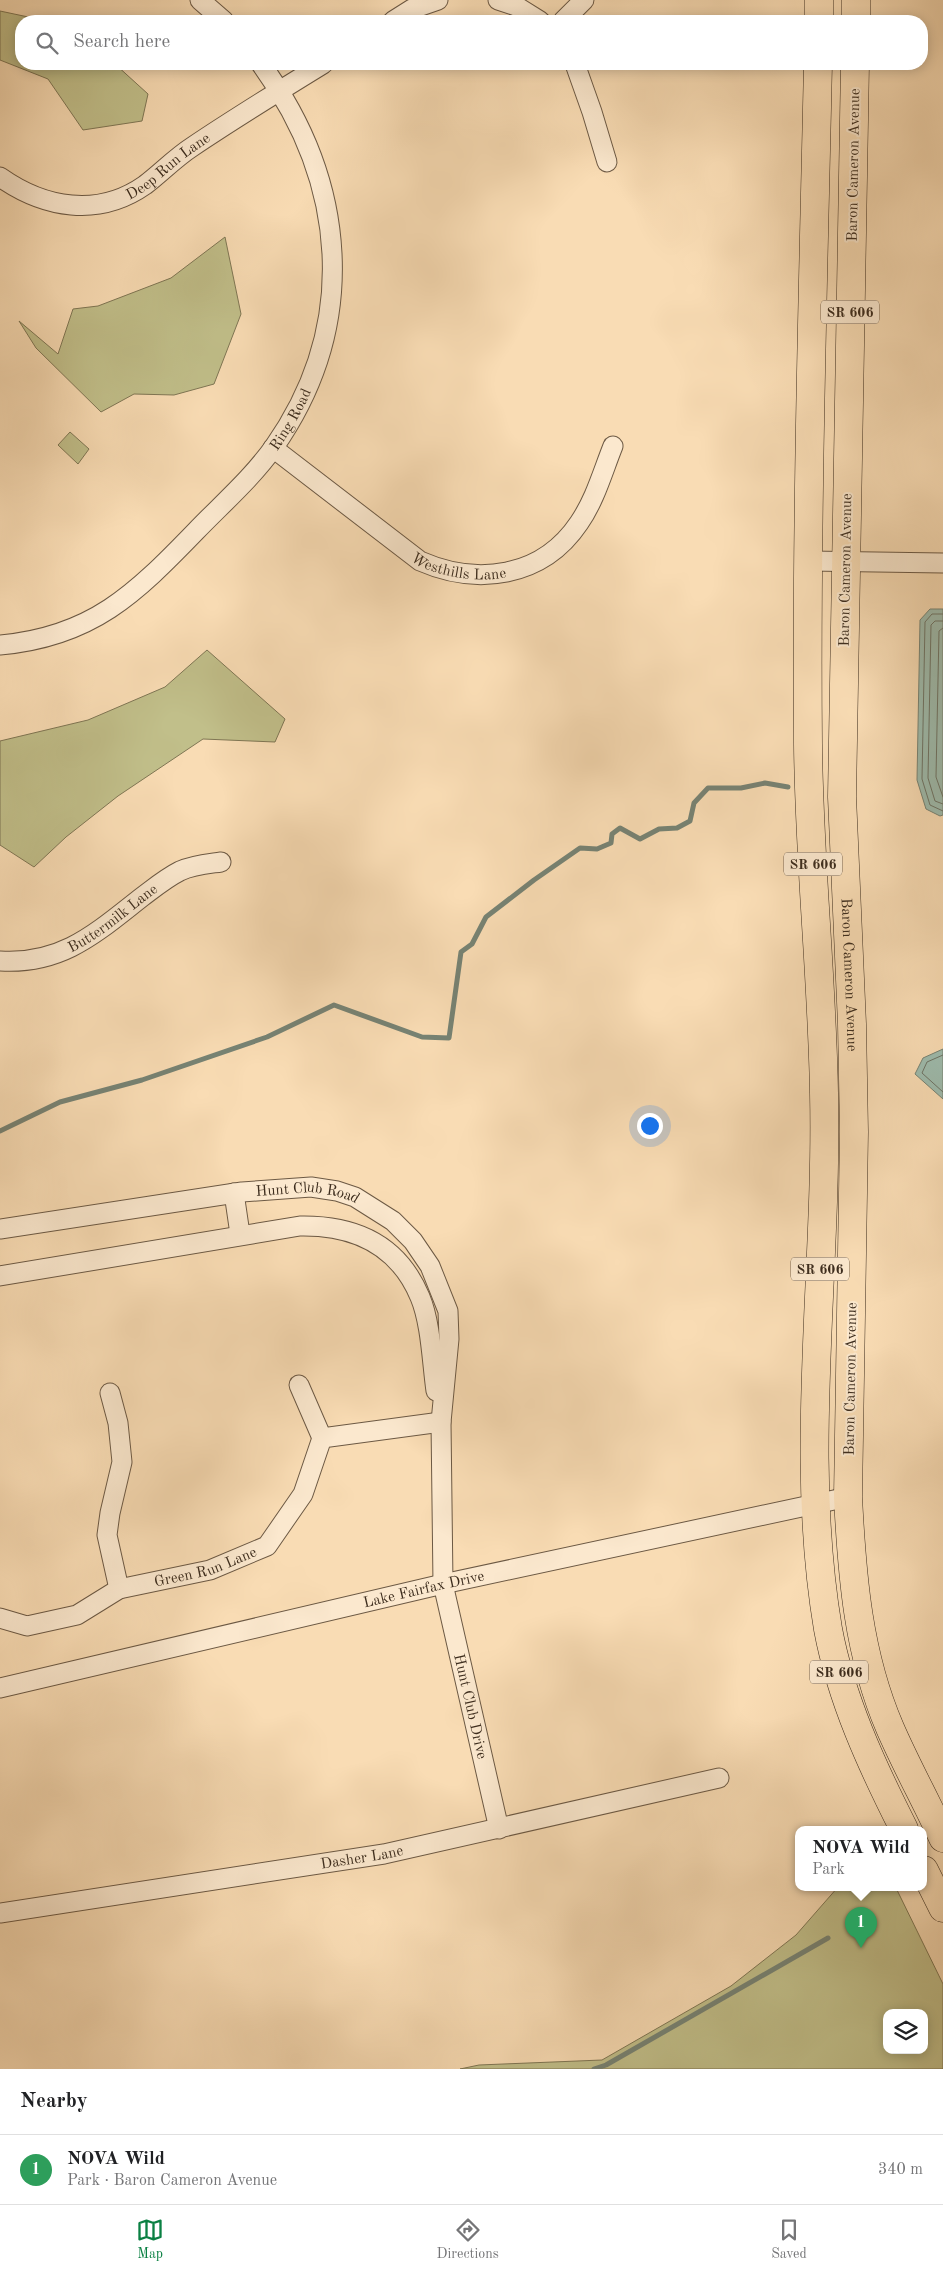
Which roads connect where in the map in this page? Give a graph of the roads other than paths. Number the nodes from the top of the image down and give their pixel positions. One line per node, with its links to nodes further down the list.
1 (200, 0): 7 (street)
2 (438, 0): 8 (street)
3 (498, 0): 9 (street)
4 (584, 0): 10 (street)
5 (819, 0): 11 (main road)
6 (856, 0): 12 (main road)
7 (217, 15)
8 (403, 15)
9 (530, 15)
10 (569, 15)
11 (819, 15)
12 (856, 15)
13 (264, 70): 18 (street, Ring Road)
14 (313, 70): 18 (street, Deep Run Lane)
15 (577, 70): 19 (street)
16 (818, 70): 23 (main road, Baron Cameron Avenue / SR 606)
17 (855, 70): 24 (main road, Baron Cameron Avenue / SR 606)
18 (279, 91): 20 (street, Deep Run Lane); 22 (street, Ring Road)
19 (607, 162)
20 (0, 178)
21 (613, 446): 22 (street, Westhills Lane)
22 (273, 448): 26 (street, Ring Road)
23 (810, 561): 24 (street); 38 (main road, Baron Cameron Avenue / SR 606)
24 (845, 561): 25 (street); 37 (main road, Baron Cameron Avenue / SR 606)
25 (943, 563)
26 (0, 645)
27 (221, 862): 28 (street, Buttermilk Lane)
28 (0, 961)
29 (234, 1193): 30 (street, Hunt Club Road); 31 (street); 35 (street, Hunt Club Road)
30 (0, 1229)
31 (240, 1234): 32 (street, Hunt Club Road); 35 (street, Hunt Club Road)
32 (0, 1276)
33 (299, 1386): 36 (street)
34 (110, 1394): 40 (street)
35 (441, 1422): 36 (street); 39 (street, Hunt Club Road)
36 (322, 1438): 40 (street, Green Run Lane)
37 (848, 1497): 38 (street, Lake Fairfax Drive); 46 (main road, Baron Cameron Avenue / SR 606)
38 (817, 1503): 39 (street, Lake Fairfax Drive); 44 (main road, Baron Cameron Avenue / SR 606)
39 (443, 1584): 42 (street, Lake Fairfax Drive); 45 (street, Hunt Club Drive)
40 (119, 1589): 41 (street, Green Run Lane)
41 (0, 1618)
42 (0, 1688)
43 (719, 1778): 45 (street, Dasher Lane)
44 (903, 1826)
45 (499, 1829): 49 (street, Dasher Lane)
46 (943, 1838)
47 (927, 1876): 48 (main road)
48 (943, 1908)
49 (0, 1913)

